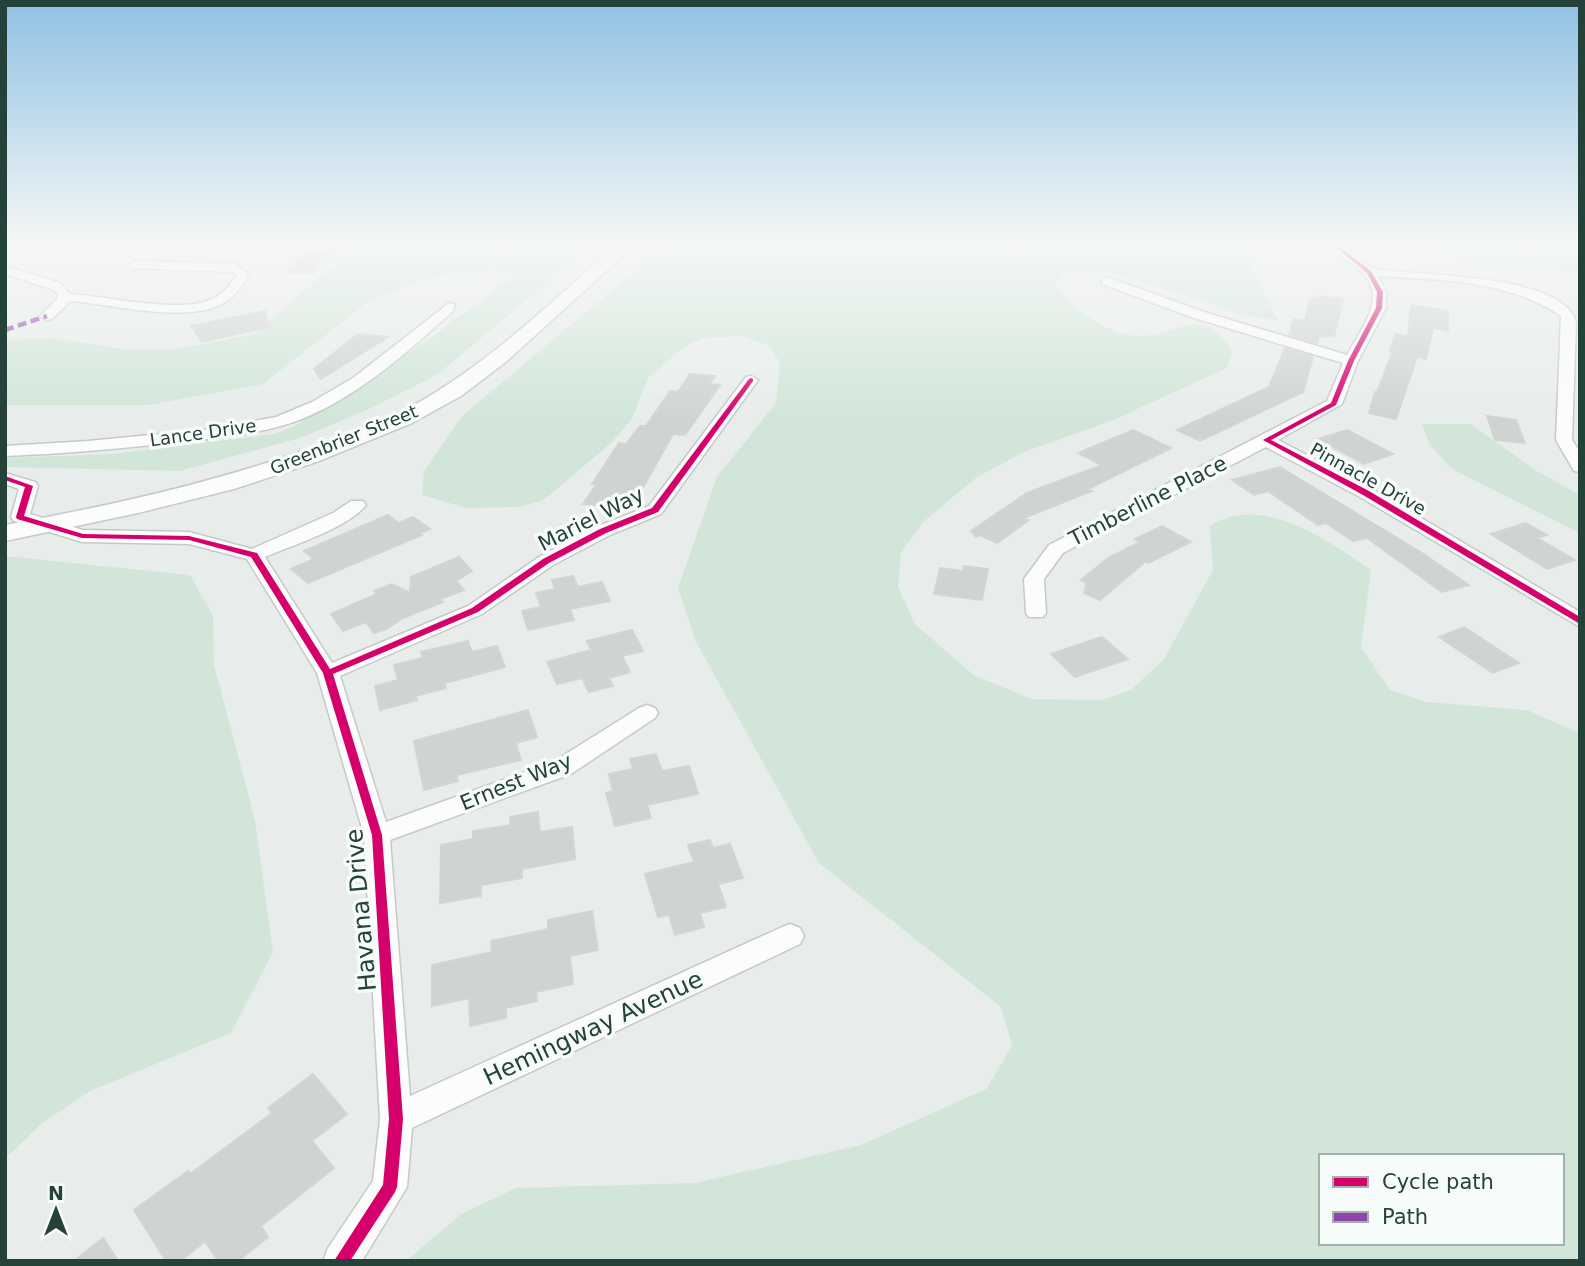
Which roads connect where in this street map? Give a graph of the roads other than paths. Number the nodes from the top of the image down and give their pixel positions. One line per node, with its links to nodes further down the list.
1 (64, 300): 9 (street)
2 (91, 300): 9 (street)
3 (218, 300): 9 (street)
4 (542, 300): 18 (main road, Greenbrier Street)
5 (563, 300): 19 (main road, Greenbrier Street)
6 (1158, 300): 11 (street)
7 (1379, 300): 11 (street, Pinnacle Drive)
8 (1544, 300): 15 (street)
9 (125, 304)
10 (449, 307): 14 (street, Lance Drive)
11 (1351, 361): 13 (street, Pinnacle Drive)
12 (751, 380): 23 (street, Mariel Way)
13 (1266, 440): 21 (street, Timberline Place); 22 (street, Pinnacle Drive)
14 (5, 451)
15 (1580, 467)
16 (5, 478): 18 (street)
17 (357, 505): 20 (street)
18 (10, 523): 19 (street)
19 (48, 525): 20 (street)
20 (254, 555): 23 (street, Havana Drive)
21 (1036, 612)
22 (1580, 621)
23 (328, 673): 25 (street, Havana Drive)
24 (647, 713): 25 (street, Ernest Way)
25 (377, 835): 27 (street, Havana Drive)
26 (790, 936): 27 (street, Hemingway Avenue)
27 (396, 1119): 28 (street, Havana Drive)
28 (341, 1261)

